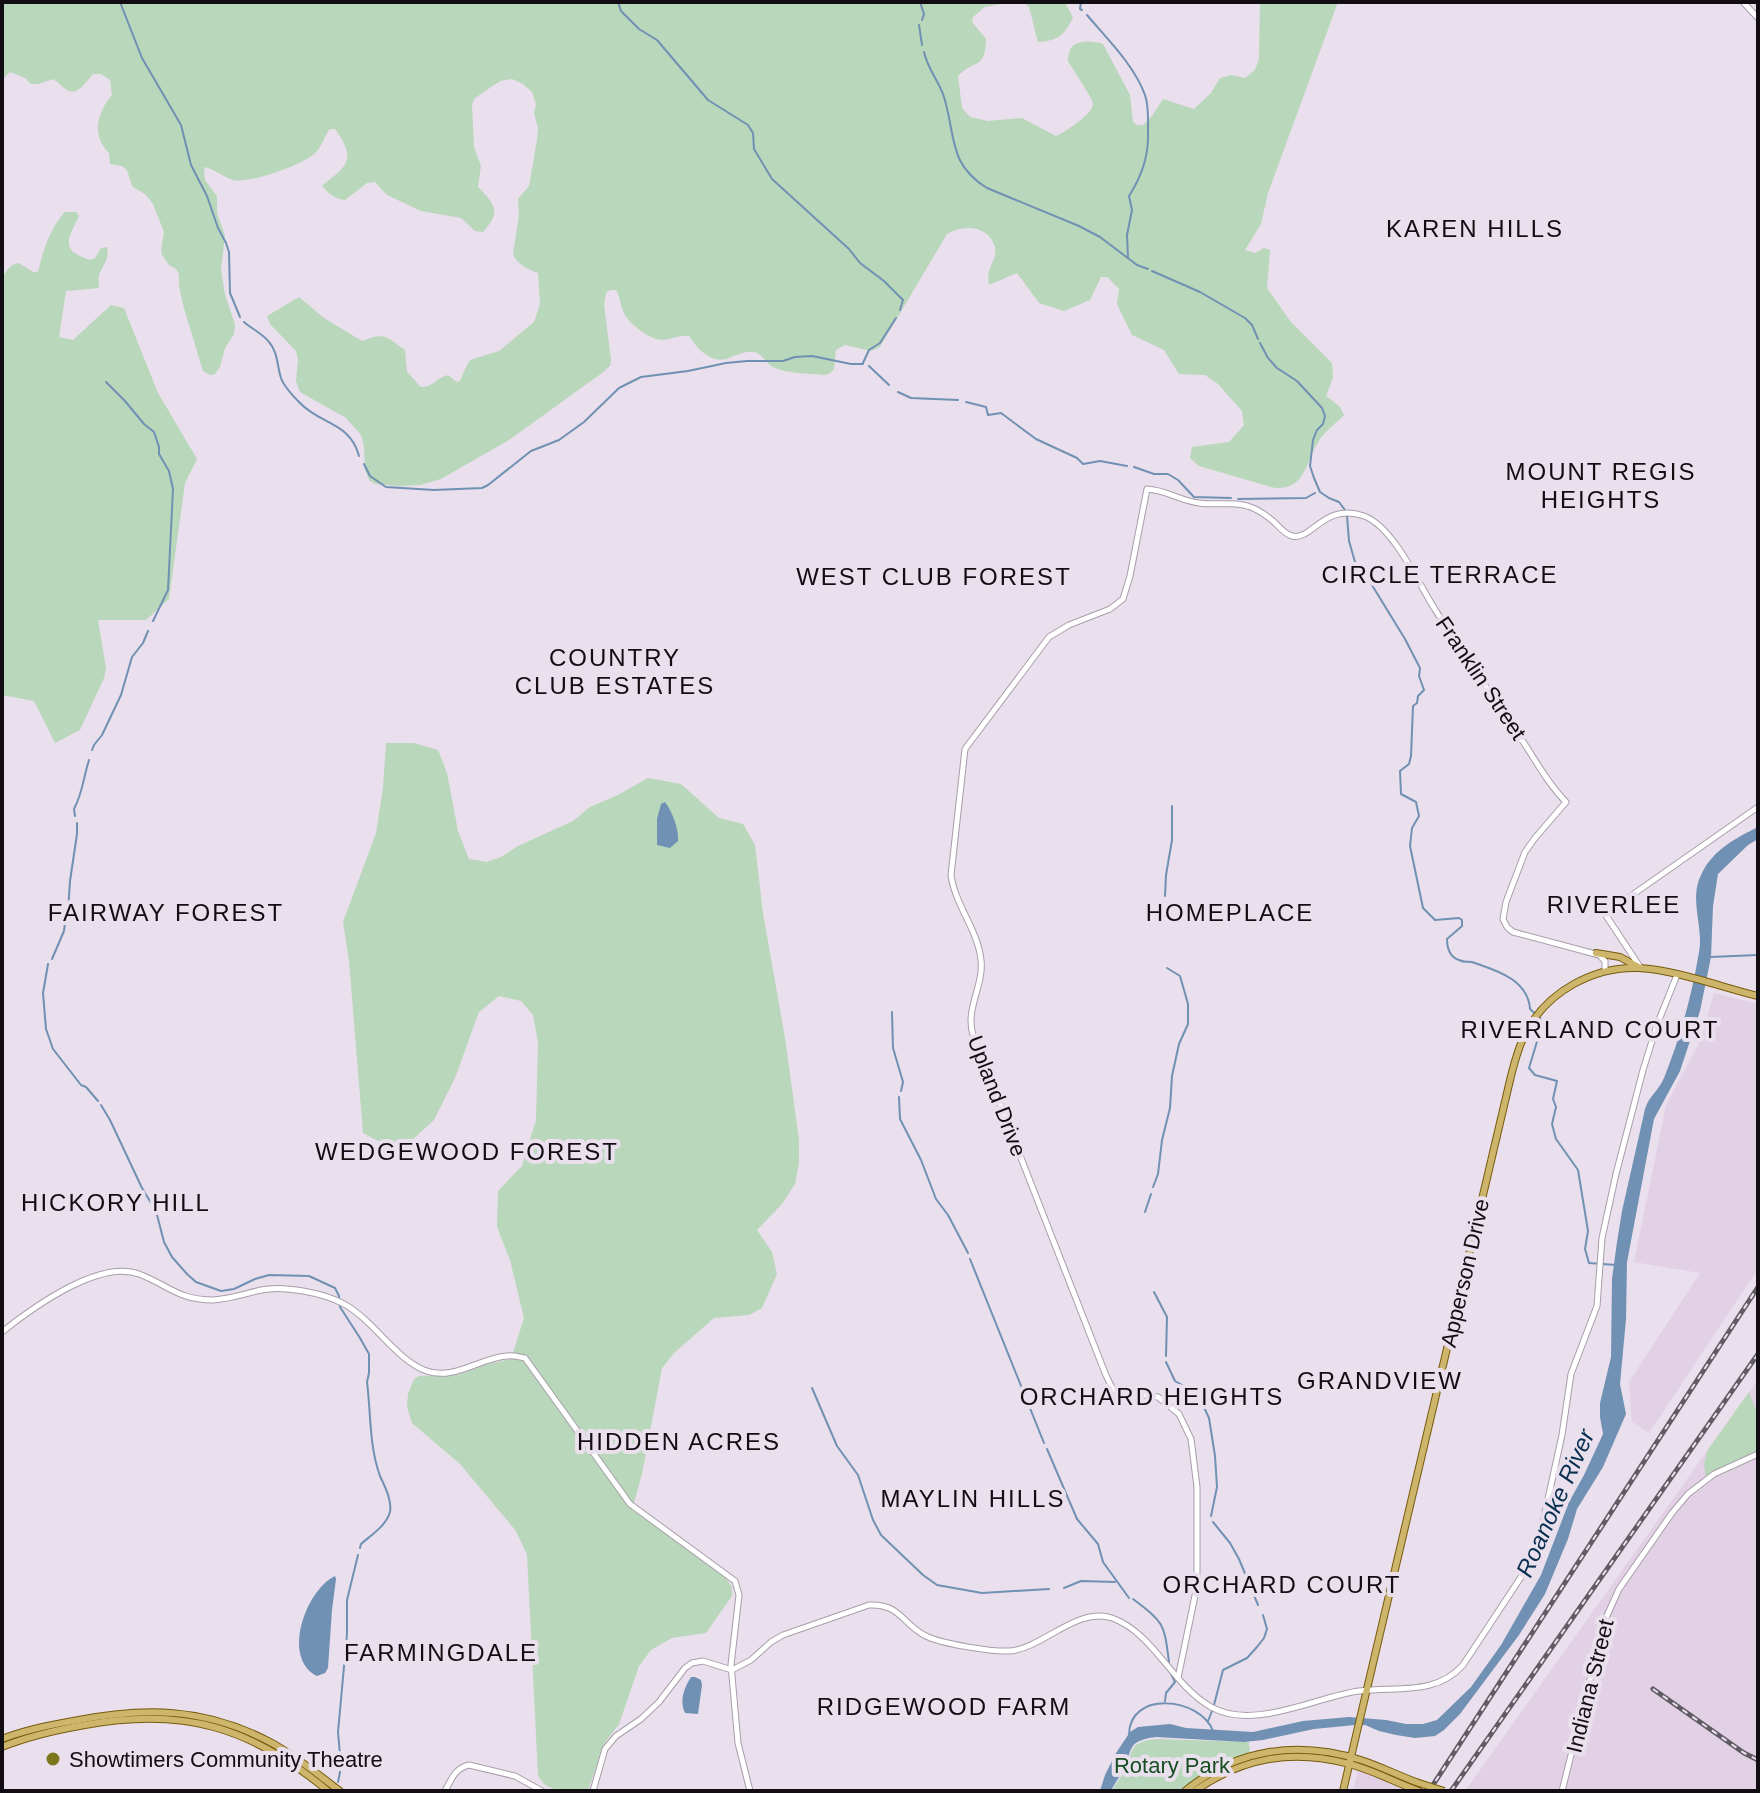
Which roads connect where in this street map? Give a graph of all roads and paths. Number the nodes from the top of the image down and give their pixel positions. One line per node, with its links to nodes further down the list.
1 (1743, 2): 2 (street)
2 (1758, 18)
3 (1147, 489): 5 (street, Franklin Street); 13 (street, Upland Drive)
4 (1758, 807): 6 (street)
5 (1596, 953): 6 (main road); 7 (street)
6 (1640, 968): 7 (main road, Apperson Drive); 8 (main road)
7 (1605, 971): 14 (main road, Apperson Drive)
8 (1681, 976): 9 (main road); 14 (street)
9 (1758, 996)
10 (2, 1332): 12 (street)
11 (1758, 1454): 30 (street, Indiana Street)
12 (732, 1670): 13 (street); 24 (street); 25 (street)
13 (1178, 1678): 14 (street)
14 (1368, 1691): 18 (main road, Apperson Drive)
15 (2, 1730): 16 (street)
16 (4, 1738): 21 (main road)
17 (2, 1747): 20 (main road)
18 (1351, 1761): 19 (main road); 26 (main road); 27 (main road); 28 (main road, Apperson Drive)
19 (1418, 1788): 29 (main road, bridge)
20 (328, 1791)
21 (340, 1791)
22 (445, 1791): 23 (street)
23 (542, 1791)
24 (593, 1791)
25 (750, 1791)
26 (1185, 1791)
27 (1195, 1791)
28 (1343, 1791)
29 (1444, 1791)
30 (1562, 1791)

